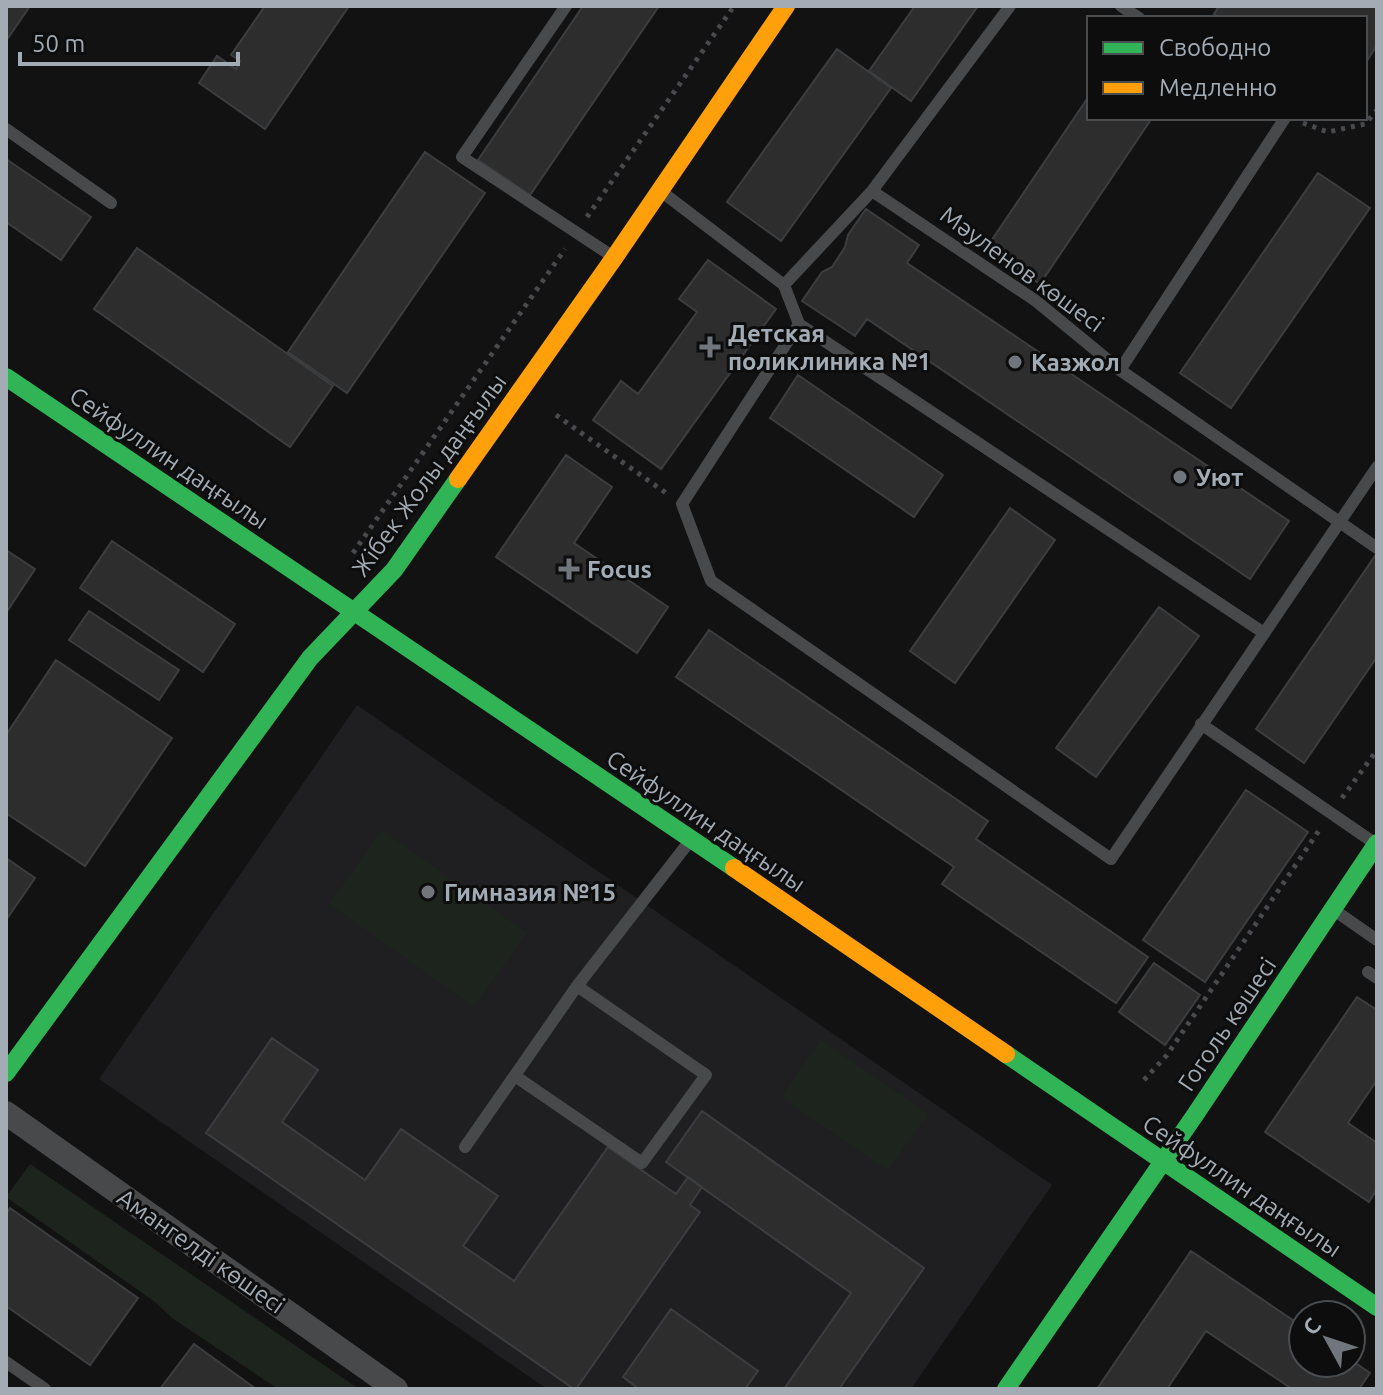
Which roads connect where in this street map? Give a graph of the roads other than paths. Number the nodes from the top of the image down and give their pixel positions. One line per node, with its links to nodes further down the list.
1 (566, 6): 9 (lane)
2 (786, 6): 6 (main road, Жібек Жолы даңғылы)
3 (1010, 6): 7 (lane)
4 (1284, 120): 12 (lane)
5 (6, 129): 8 (lane)
6 (660, 190): 9 (main road, Жібек Жолы даңғылы); 10 (lane)
7 (872, 191): 10 (lane); 12 (lane, Мәуленов көшесі)
8 (111, 203)
9 (614, 258): 17 (main road, Жібек Жолы даңғылы)
10 (784, 285): 11 (lane)
11 (799, 324): 18 (lane); 19 (lane)
12 (1120, 370): 15 (lane, Мәуленов көшесі)
13 (6, 377): 17 (main road, Сейфуллин даңғылы)
14 (1377, 467): 15 (lane)
15 (1340, 522): 16 (lane, Мәуленов көшесі); 18 (lane)
16 (1377, 548)
17 (354, 613): 20 (main road, Сейфуллин даңғылы); 25 (main road, Жібек Жолы даңғылы)
18 (1264, 633): 19 (lane)
19 (1201, 724): 21 (lane)
20 (691, 839): 24 (lane); 29 (main road, Сейфуллин даңғылы)
21 (1376, 843): 22 (main road, Гоголь көшесі)
22 (1333, 909): 23 (lane); 29 (main road, Гоголь көшесі)
23 (1377, 940)
24 (577, 986): 26 (lane); 26 (lane)
25 (8, 1068)
26 (515, 1076): 28 (lane)
27 (6, 1113): 33 (street, Амангелді көшесі)
28 (465, 1147)
29 (1163, 1161): 30 (main road, Сейфуллин даңғылы); 34 (main road, Гоголь көшесі)
30 (1377, 1307)
31 (6, 1362): 32 (lane)
32 (45, 1389)
33 (396, 1389)
34 (1006, 1389)

